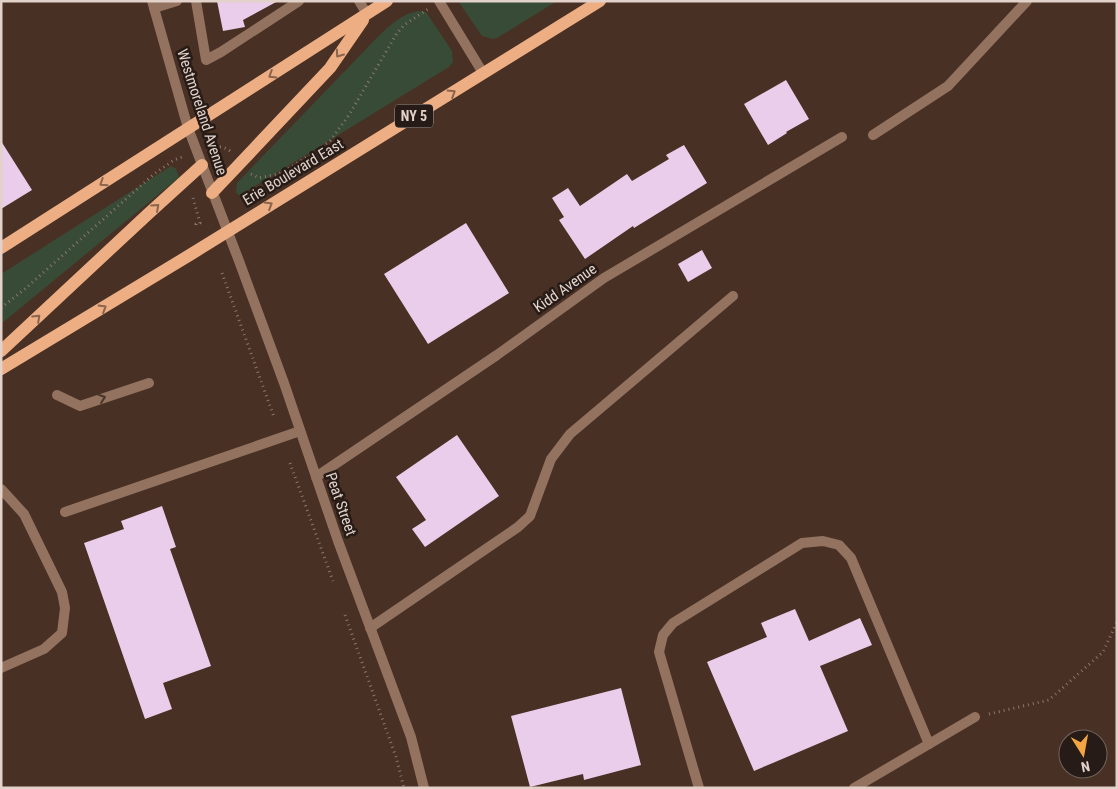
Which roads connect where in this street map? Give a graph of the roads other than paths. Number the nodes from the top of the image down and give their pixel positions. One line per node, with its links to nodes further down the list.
1 (176, 1): 9 (street)
2 (196, 1): 3 (street)
3 (299, 1)
4 (359, 1): 10 (street)
5 (387, 1): 10 (main road)
6 (440, 1): 11 (street)
7 (600, 1): 11 (main road, Erie Boulevard East / NY 5)
8 (1027, 1): 13 (street)
9 (153, 4): 12 (street, Westmoreland Avenue)
10 (367, 14): 12 (main road, one-way to 12); 16 (main road, one-way to 16)
11 (483, 73): 17 (main road, Erie Boulevard East / NY 5, one-way to 11)
12 (188, 128): 15 (street, Westmoreland Avenue); 18 (main road, one-way to 18)
13 (873, 135)
14 (842, 137): 25 (street, Kidd Avenue)
15 (202, 165): 16 (street, Westmoreland Avenue); 20 (main road, one-way to 15)
16 (212, 193): 17 (street, Westmoreland Avenue)
17 (227, 231): 21 (main road, Erie Boulevard East / NY 5, one-way to 17); 24 (street, Peat Street)
18 (1, 248)
19 (733, 296): 28 (street)
20 (1, 351)
21 (1, 369)
22 (149, 383): 23 (street, one-way to 22)
23 (57, 394)
24 (300, 431): 25 (street, Peat Street); 27 (street)
25 (316, 477): 28 (street, Peat Street)
26 (1, 489): 29 (street)
27 (65, 512)
28 (370, 628): 32 (street, Peat Street)
29 (1, 668)
30 (975, 717): 31 (street)
31 (929, 744): 33 (street); 34 (street)
32 (424, 788)
33 (700, 788)
34 (854, 788)

